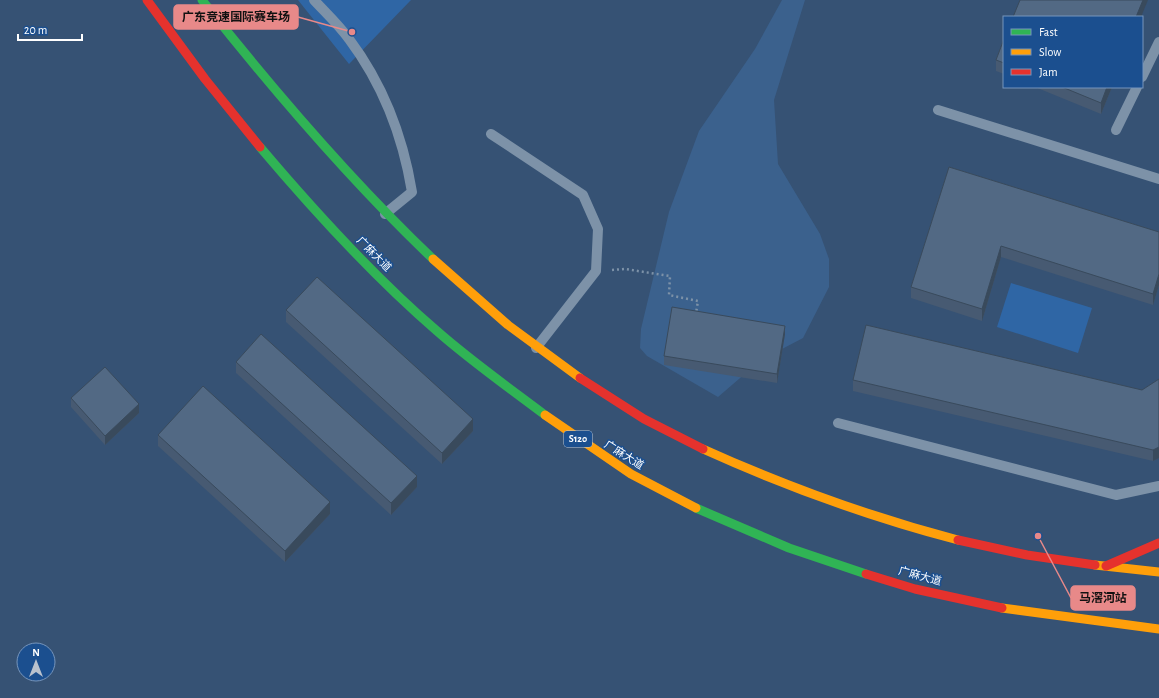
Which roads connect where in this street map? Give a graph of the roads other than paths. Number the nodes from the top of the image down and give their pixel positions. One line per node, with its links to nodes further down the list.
1 (147, 0): 18 (main road, 广麻大道 / S120)
2 (202, 0): 11 (main road)
3 (314, 0): 11 (lane)
4 (1159, 42): 5 (lane)
5 (1143, 75)
6 (1137, 88): 8 (lane)
7 (938, 110): 10 (lane)
8 (1116, 130)
9 (491, 134): 12 (lane)
10 (1159, 179)
11 (385, 214): 12 (main road)
12 (536, 348): 16 (main road)
13 (838, 422): 14 (lane)
14 (1159, 486)
15 (1159, 543): 16 (main road)
16 (1106, 566): 17 (main road)
17 (1159, 572)
18 (1159, 629)

